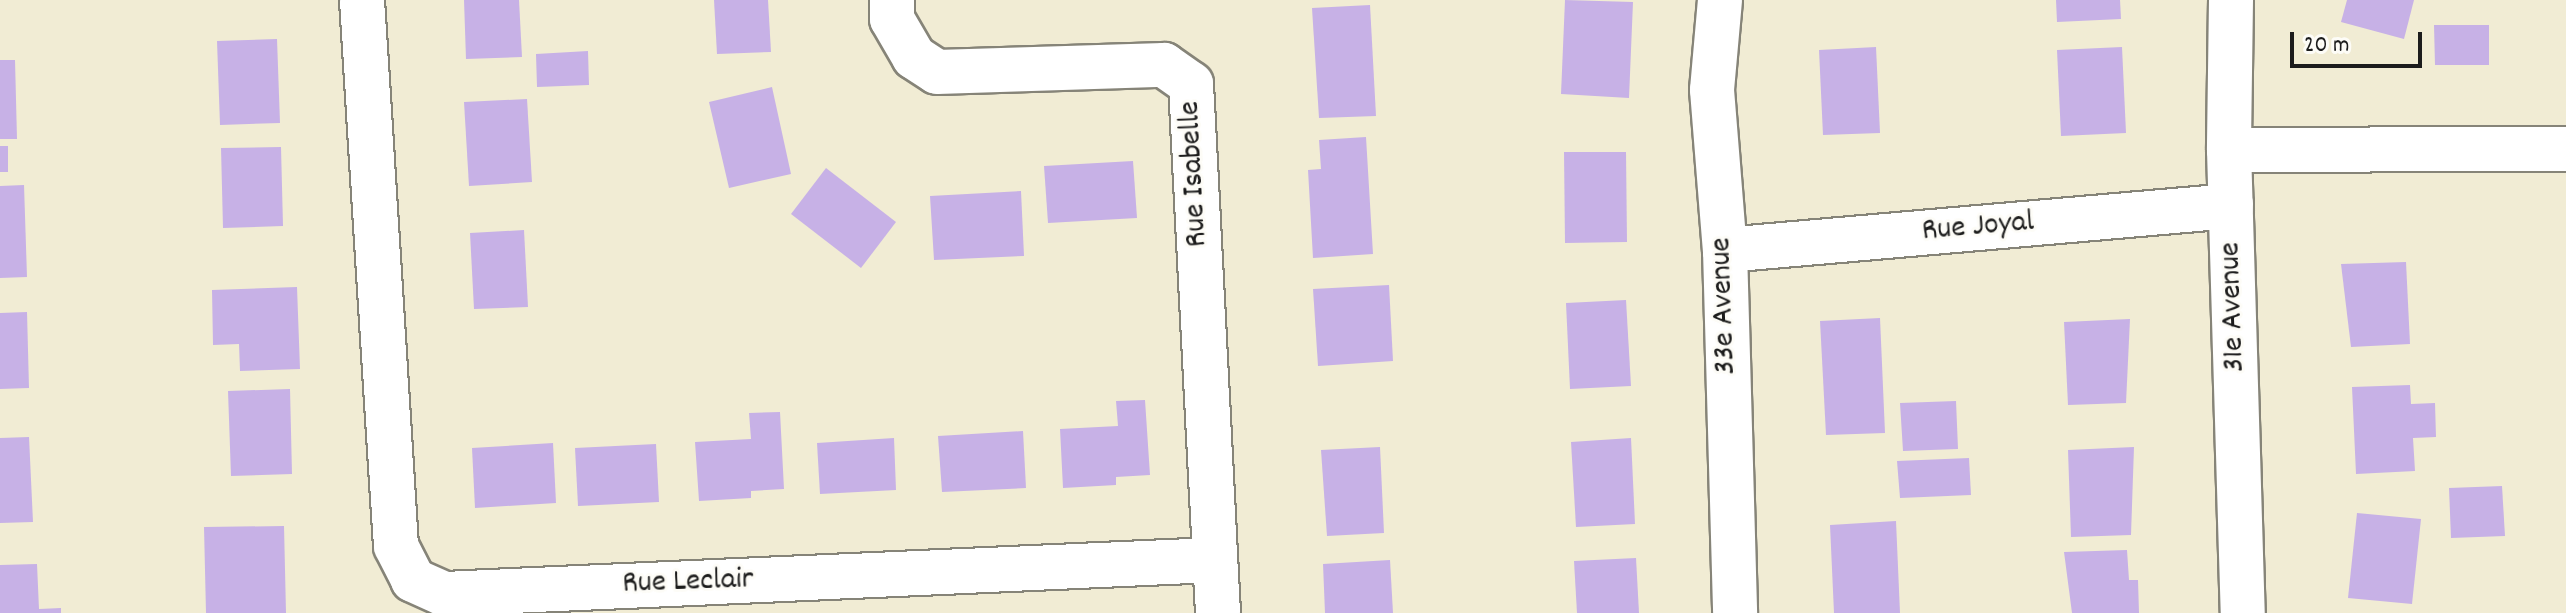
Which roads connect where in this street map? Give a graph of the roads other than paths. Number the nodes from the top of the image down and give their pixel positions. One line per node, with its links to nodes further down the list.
1 (362, 0): 9 (street, Rue Leclair)
2 (892, 0): 9 (street, Rue Isabelle)
3 (1720, 0): 8 (street, 33e Avenue)
4 (2231, 0): 6 (street, 31e Avenue)
5 (2566, 149): 6 (street)
6 (2229, 150): 7 (street, 31e Avenue)
7 (2231, 206): 8 (street, Rue Joyal); 12 (street, 31e Avenue)
8 (1725, 250): 11 (street, 33e Avenue)
9 (1214, 560): 10 (street, Rue Isabelle)
10 (1218, 613)
11 (1735, 613)
12 (2243, 613)

